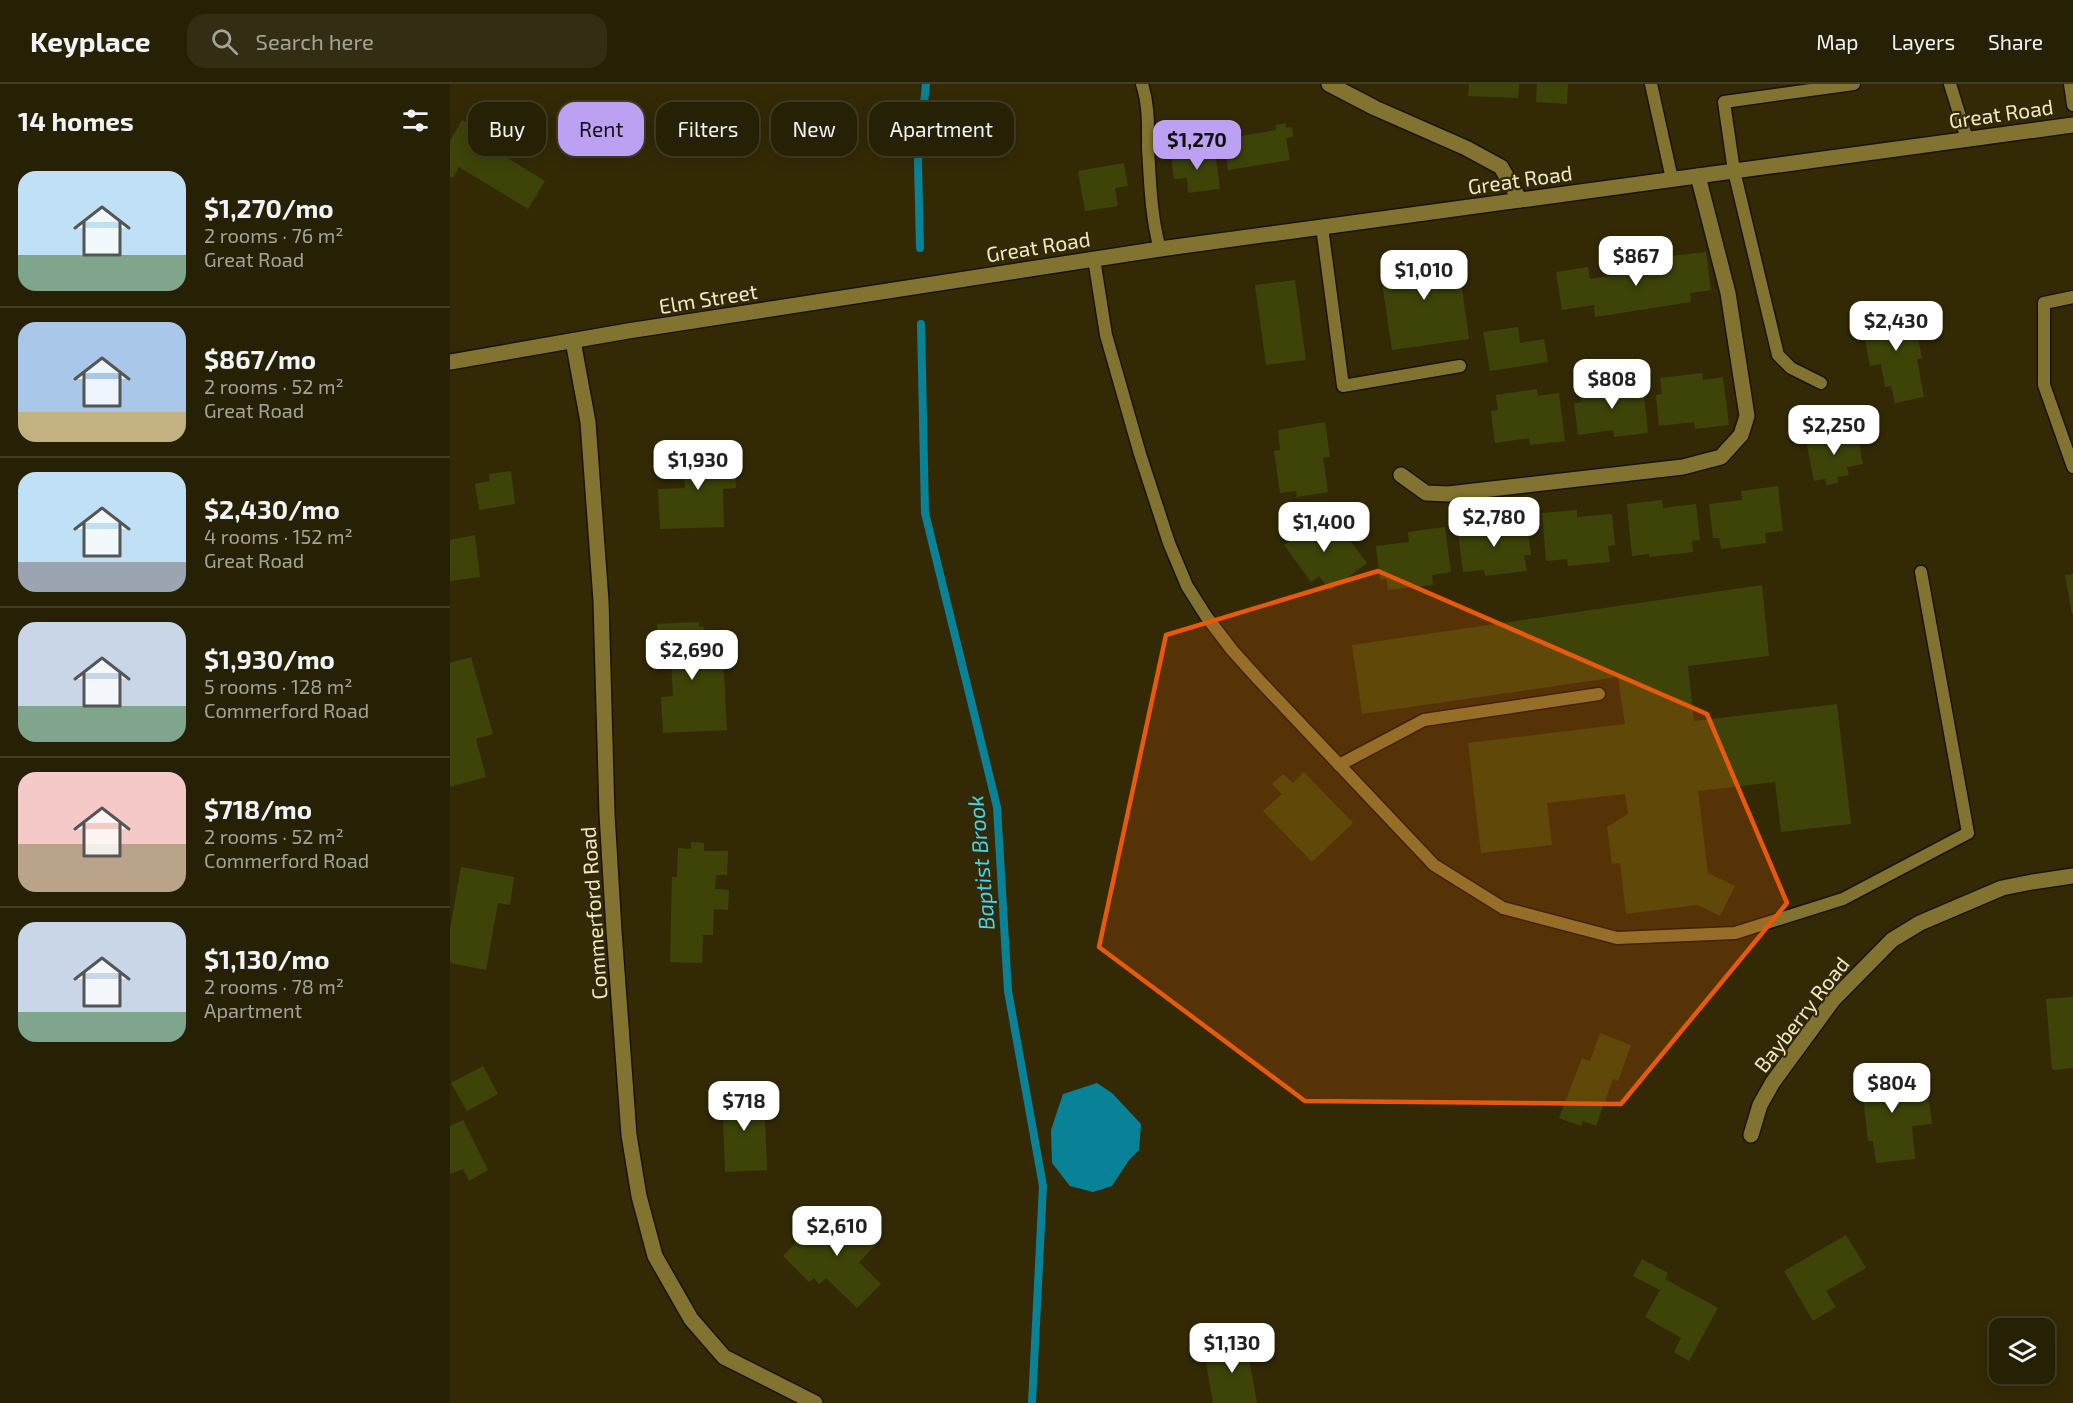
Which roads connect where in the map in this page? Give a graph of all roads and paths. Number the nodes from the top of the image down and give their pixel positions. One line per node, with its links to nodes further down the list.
1 (1142, 84): 15 (lane)
2 (1329, 84): 13 (street)
3 (1651, 84): 12 (lane)
4 (1854, 84): 10 (lane)
5 (1950, 84): 9 (lane)
6 (2070, 84): 7 (lane)
7 (2073, 105)
8 (2073, 124): 9 (street, Great Road)
9 (1967, 139): 10 (street, Great Road)
10 (1734, 171): 11 (street, Great Road); 22 (lane)
11 (1698, 176): 12 (street, Great Road); 24 (street)
12 (1672, 179): 13 (street, Great Road)
13 (1520, 200): 14 (street, Great Road)
14 (1322, 227): 15 (street, Great Road); 21 (lane)
15 (1160, 249): 16 (street, Great Road)
16 (1094, 259): 17 (street, Great Road); 27 (lane)
17 (973, 278): 19 (street, Elm Street)
18 (2073, 297): 23 (lane)
19 (573, 341): 20 (street, Elm Street); 30 (street, Commerford Road)
20 (450, 362)
21 (1460, 366)
22 (1821, 383)
23 (2073, 467)
24 (1401, 475)
25 (1921, 572): 27 (lane)
26 (1599, 694): 27 (lane)
27 (1339, 765)
28 (2073, 876): 29 (street, Bayberry Road)
29 (1751, 1135)
30 (815, 1403)

